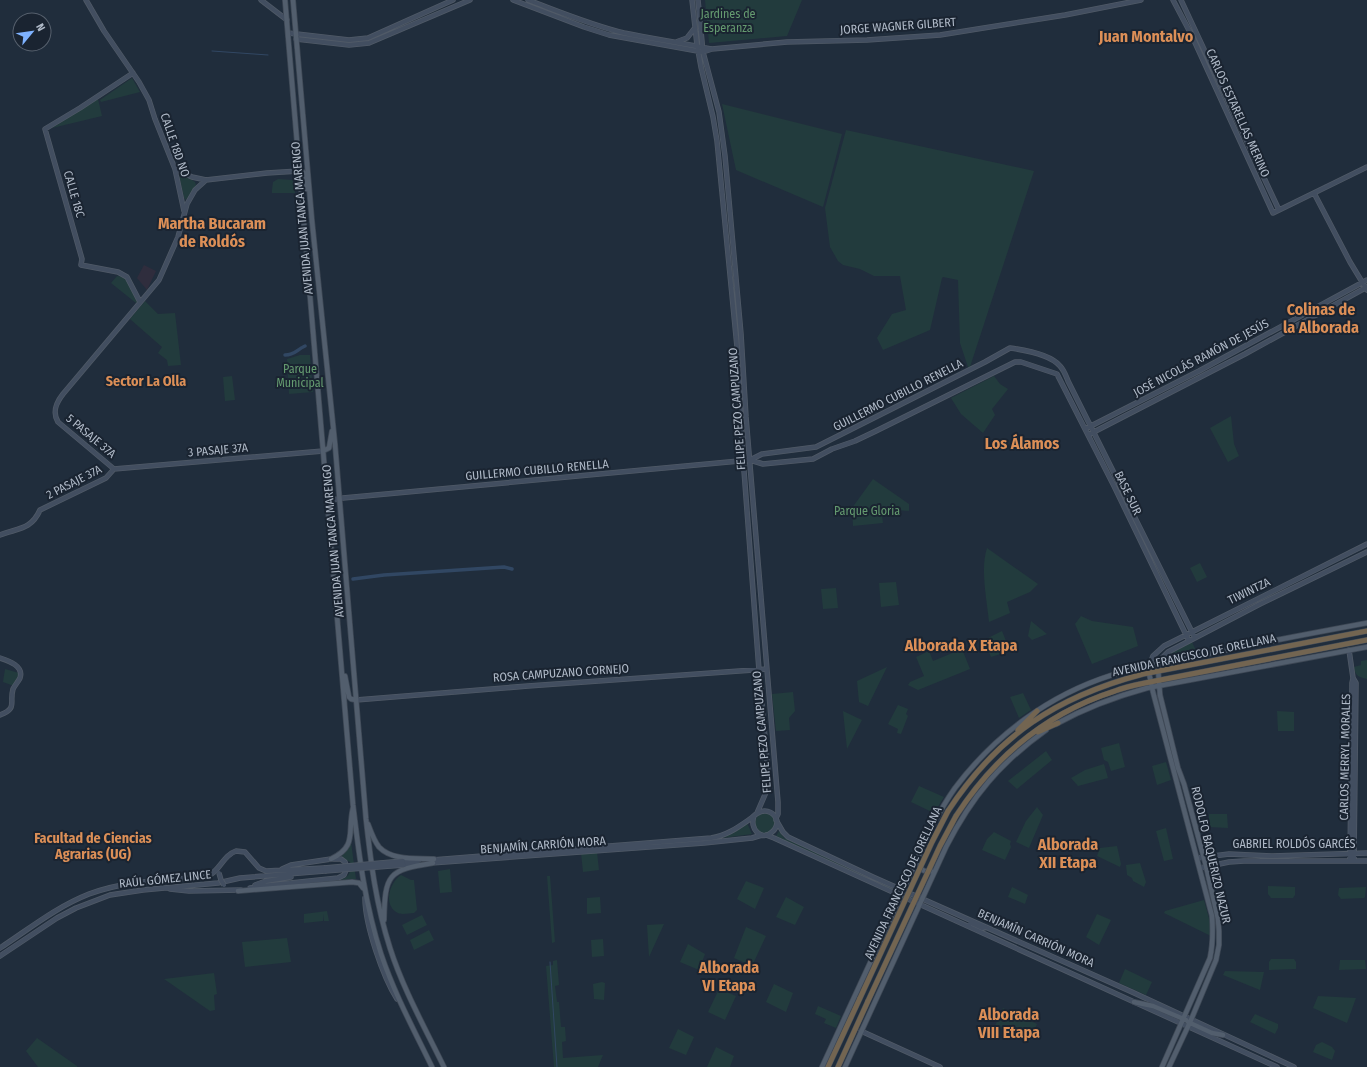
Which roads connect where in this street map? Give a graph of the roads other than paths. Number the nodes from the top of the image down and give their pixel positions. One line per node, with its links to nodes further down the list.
1 (86, 0): 23 (street, CALLE 18D NO)
2 (261, 0): 14 (street)
3 (285, 0): 14 (main road, AVENIDA JUAN TANCA MARENGO)
4 (293, 0): 17 (main road, AVENIDA JUAN TANCA MARENGO)
5 (454, 0): 17 (street)
6 (470, 0): 17 (street)
7 (513, 0): 22 (street)
8 (528, 0): 18 (street)
9 (692, 0): 15 (street, FELIPE PEZO CAMPUZANO)
10 (698, 0): 20 (street, FELIPE PEZO CAMPUZANO)
11 (1141, 0): 21 (street, JORGE WAGNER GILBERT)
12 (1173, 0): 29 (street, CARLOS ESTARELLAS MERINO)
13 (1182, 0): 29 (street, CARLOS ESTARELLAS MERINO)
14 (287, 20): 16 (main road, AVENIDA JUAN TANCA MARENGO)
15 (694, 28): 18 (street); 19 (street, FELIPE PEZO CAMPUZANO)
16 (288, 34): 17 (street); 26 (main road, AVENIDA JUAN TANCA MARENGO)
17 (296, 36): 31 (main road, AVENIDA JUAN TANCA MARENGO)
18 (676, 42): 19 (street)
19 (697, 45): 20 (street); 22 (street, FELIPE PEZO CAMPUZANO)
20 (702, 47): 21 (street); 22 (street, FELIPE PEZO CAMPUZANO)
21 (712, 49): 22 (street, JORGE WAGNER GILBERT)
22 (701, 52): 36 (street, FELIPE PEZO CAMPUZANO); 37 (street, FELIPE PEZO CAMPUZANO)
23 (133, 73): 25 (street, CALLE 18D NO); 35 (street, CALLE 18C)
24 (1367, 166): 28 (street)
25 (175, 169): 27 (street); 30 (street, CALLE 18D NO)
26 (299, 171): 27 (street); 31 (main road); 46 (main road, AVENIDA JUAN TANCA MARENGO)
27 (206, 180): 30 (street)
28 (1314, 193): 29 (street); 33 (street)
29 (1279, 210)
30 (184, 211): 35 (street, CALLE 18D NO)
31 (312, 221): 41 (main road, AVENIDA JUAN TANCA MARENGO)
32 (1367, 280): 33 (street, JOSÉ NICOLÁS RAMÓN DE JESÚS)
33 (1362, 283): 34 (street); 42 (street, JOSÉ NICOLÁS RAMÓN DE JESÚS)
34 (1366, 289): 44 (street, JOSÉ NICOLÁS RAMÓN DE JESÚS)
35 (140, 302): 40 (street, CALLE 18D NO)
36 (736, 334): 37 (street); 48 (street, FELIPE PEZO CAMPUZANO)
37 (741, 334): 47 (street, FELIPE PEZO CAMPUZANO)
38 (1052, 360): 42 (street, BASE SUR); 47 (street, GUILLERMO CUBILLO RENELLA)
39 (1036, 367): 43 (street, BASE SUR); 47 (street, GUILLERMO CUBILLO RENELLA)
40 (56, 417): 49 (street, 5 PASAJE 37A)
41 (333, 426): 46 (main road); 50 (main road, AVENIDA JUAN TANCA MARENGO)
42 (1091, 426): 43 (street, JOSÉ NICOLÁS RAMÓN DE JESÚS); 44 (street, BASE SUR)
43 (1085, 429): 45 (street, BASE SUR)
44 (1094, 432): 45 (street, JOSÉ NICOLÁS RAMÓN DE JESÚS); 56 (street, BASE SUR)
45 (1088, 435): 58 (street, BASE SUR)
46 (323, 451): 49 (street, 3 PASAJE 37A); 51 (main road, AVENIDA JUAN TANCA MARENGO)
47 (750, 460): 48 (street, GUILLERMO CUBILLO RENELLA); 68 (street, FELIPE PEZO CAMPUZANO)
48 (743, 461): 50 (street, GUILLERMO CUBILLO RENELLA); 69 (street, FELIPE PEZO CAMPUZANO)
49 (114, 469): 52 (street, 2 PASAJE 37A)
50 (339, 498): 51 (street, GUILLERMO CUBILLO RENELLA); 76 (main road, AVENIDA JUAN TANCA MARENGO)
51 (328, 504): 65 (main road, AVENIDA JUAN TANCA MARENGO)
52 (0, 535)
53 (1367, 544): 56 (street, TIWINTZA)
54 (1367, 552): 59 (street, TIWINTZA)
55 (1367, 623): 66 (main road, AVENIDA FRANCISCO DE ORELLANA)
56 (1192, 631): 58 (street, TIWINTZA); 59 (street, BASE SUR)
57 (1367, 631): 70 (highway, AVENIDA FRANCISCO DE ORELLANA)
58 (1186, 634): 61 (street, BASE SUR); 67 (street, TIWINTZA)
59 (1195, 638): 61 (street, TIWINTZA)
60 (1367, 640): 74 (highway, AVENIDA FRANCISCO DE ORELLANA)
61 (1189, 641): 66 (street, TIWINTZA)
62 (1367, 647): 63 (main road, AVENIDA FRANCISCO DE ORELLANA)
63 (1349, 650): 74 (main road, AVENIDA FRANCISCO DE ORELLANA); 88 (street, CARLOS MERRYL MORALES)
64 (0, 658): 78 (street)
65 (342, 663): 76 (main road); 82 (main road, AVENIDA JUAN TANCA MARENGO)
66 (1158, 665): 67 (main road, AVENIDA FRANCISCO DE ORELLANA); 70 (main road, RODOLFO BAQUERIZO NAZUR)
67 (1149, 666): 71 (main road, RODOLFO BAQUERIZO NAZUR); 77 (main road, AVENIDA FRANCISCO DE ORELLANA)
68 (766, 669): 69 (street, ROSA CAMPUZANO CORNEJO); 72 (street, FELIPE PEZO CAMPUZANO)
69 (759, 670): 73 (street, FELIPE PEZO CAMPUZANO); 76 (street, ROSA CAMPUZANO CORNEJO)
70 (1158, 671): 71 (highway, AVENIDA FRANCISCO DE ORELLANA); 74 (main road, RODOLFO BAQUERIZO NAZUR)
71 (1149, 673): 75 (main road, RODOLFO BAQUERIZO NAZUR); 81 (highway, AVENIDA FRANCISCO DE ORELLANA)
72 (767, 679): 73 (street); 85 (street, FELIPE PEZO CAMPUZANO)
73 (760, 680): 83 (street, FELIPE PEZO CAMPUZANO)
74 (1158, 683): 75 (highway, AVENIDA FRANCISCO DE ORELLANA); 89 (main road, RODOLFO BAQUERIZO NAZUR)
75 (1151, 685): 79 (main road, AVENIDA FRANCISCO DE ORELLANA); 80 (highway, AVENIDA FRANCISCO DE ORELLANA); 90 (main road, RODOLFO BAQUERIZO NAZUR)
76 (356, 700): 84 (main road, AVENIDA JUAN TANCA MARENGO)
77 (1037, 711): 81 (highway); 92 (main road, AVENIDA FRANCISCO DE ORELLANA)
78 (0, 715)
79 (1058, 723): 80 (highway); 98 (main road, AVENIDA FRANCISCO DE ORELLANA)
80 (1028, 736): 135 (highway, AVENIDA FRANCISCO DE ORELLANA, bridge)
81 (1012, 737): 134 (highway, AVENIDA FRANCISCO DE ORELLANA, bridge)
82 (353, 805): 91 (main road); 108 (main road, AVENIDA JUAN TANCA MARENGO)
83 (756, 815): 85 (street); 86 (street); 93 (street, BENJAMÍN CARRIÓN MORA)
84 (366, 819): 93 (main road); 114 (main road, AVENIDA JUAN TANCA MARENGO)
85 (776, 819): 86 (street); 106 (street, BENJAMÍN CARRIÓN MORA)
86 (764, 835): 93 (street, BENJAMÍN CARRIÓN MORA); 109 (street, BENJAMÍN CARRIÓN MORA)
87 (1367, 853): 88 (street, GABRIEL ROLDÓS GARCÉS)
88 (1352, 854): 89 (street, GABRIEL ROLDÓS GARCÉS); 94 (street, CARLOS MERRYL MORALES)
89 (1204, 857): 90 (street, GABRIEL ROLDÓS GARCÉS); 99 (main road, RODOLFO BAQUERIZO NAZUR)
90 (1197, 858): 100 (main road, RODOLFO BAQUERIZO NAZUR)
91 (331, 859): 97 (street); 105 (street)
92 (917, 859): 98 (main road); 106 (main road, AVENIDA FRANCISCO DE ORELLANA)
93 (433, 861): 101 (street, BENJAMÍN CARRIÓN MORA, bridge); 114 (main road)
94 (1352, 861): 95 (street, GABRIEL ROLDÓS GARCÉS); 99 (street, GABRIEL ROLDÓS GARCÉS)
95 (1367, 861)
96 (221, 864): 102 (street, RAÚL GÓMEZ LINCE); 107 (street, bridge); 119 (street, RAÚL GÓMEZ LINCE)
97 (295, 865): 102 (street); 103 (street)
98 (937, 866): 110 (main road, AVENIDA FRANCISCO DE ORELLANA)
99 (1206, 866): 100 (street, GABRIEL ROLDÓS GARCÉS); 124 (main road, RODOLFO BAQUERIZO NAZUR)
100 (1200, 868): 124 (main road, RODOLFO BAQUERIZO NAZUR)
101 (324, 870): 103 (street, RAÚL GÓMEZ LINCE)
102 (278, 871): 103 (street, RAÚL GÓMEZ LINCE)
103 (310, 871): 104 (street, RAÚL GÓMEZ LINCE); 105 (street)
104 (158, 888): 107 (street); 120 (street, RAÚL GÓMEZ LINCE)
105 (245, 889): 107 (street)
106 (903, 890): 110 (street, BENJAMÍN CARRIÓN MORA)
107 (236, 891): 108 (main road)
108 (365, 892): 131 (main road, AVENIDA JUAN TANCA MARENGO)
109 (901, 896): 111 (street, BENJAMÍN CARRIÓN MORA); 115 (main road, AVENIDA FRANCISCO DE ORELLANA)
110 (923, 899): 111 (main road, AVENIDA FRANCISCO DE ORELLANA); 113 (street, BENJAMÍN CARRIÓN MORA)
111 (920, 904): 112 (street, BENJAMÍN CARRIÓN MORA); 118 (main road, AVENIDA FRANCISCO DE ORELLANA)
112 (950, 917): 113 (street); 116 (street, BENJAMÍN CARRIÓN MORA)
113 (966, 918): 117 (street, BENJAMÍN CARRIÓN MORA)
114 (384, 925): 132 (main road, AVENIDA JUAN TANCA MARENGO)
115 (887, 926): 118 (main road); 133 (main road, AVENIDA FRANCISCO DE ORELLANA)
116 (968, 926): 117 (street); 121 (street, BENJAMÍN CARRIÓN MORA)
117 (986, 927): 122 (street, BENJAMÍN CARRIÓN MORA)
118 (906, 935): 125 (main road, AVENIDA FRANCISCO DE ORELLANA)
119 (0, 948)
120 (0, 956)
121 (1112, 991): 122 (street); 123 (street, BENJAMÍN CARRIÓN MORA)
122 (1132, 992): 124 (street, BENJAMÍN CARRIÓN MORA)
123 (1134, 1002): 124 (main road)
124 (1186, 1021): 126 (main road); 128 (street, BENJAMÍN CARRIÓN MORA); 138 (main road, RODOLFO BAQUERIZO NAZUR); 139 (main road, RODOLFO BAQUERIZO NAZUR)
125 (861, 1031): 136 (main road, AVENIDA FRANCISCO DE ORELLANA); 137 (street)
126 (1223, 1034): 127 (street)
127 (1242, 1043): 128 (street); 130 (street)
128 (1227, 1044): 129 (street, BENJAMÍN CARRIÓN MORA)
129 (1248, 1053): 130 (street); 140 (street, BENJAMÍN CARRIÓN MORA)
130 (1266, 1054): 141 (street)
131 (432, 1067)
132 (444, 1067)
133 (822, 1067)
134 (828, 1067)
135 (838, 1067)
136 (845, 1067)
137 (940, 1067)
138 (1162, 1067)
139 (1169, 1067)
140 (1277, 1067)
141 (1294, 1067)

